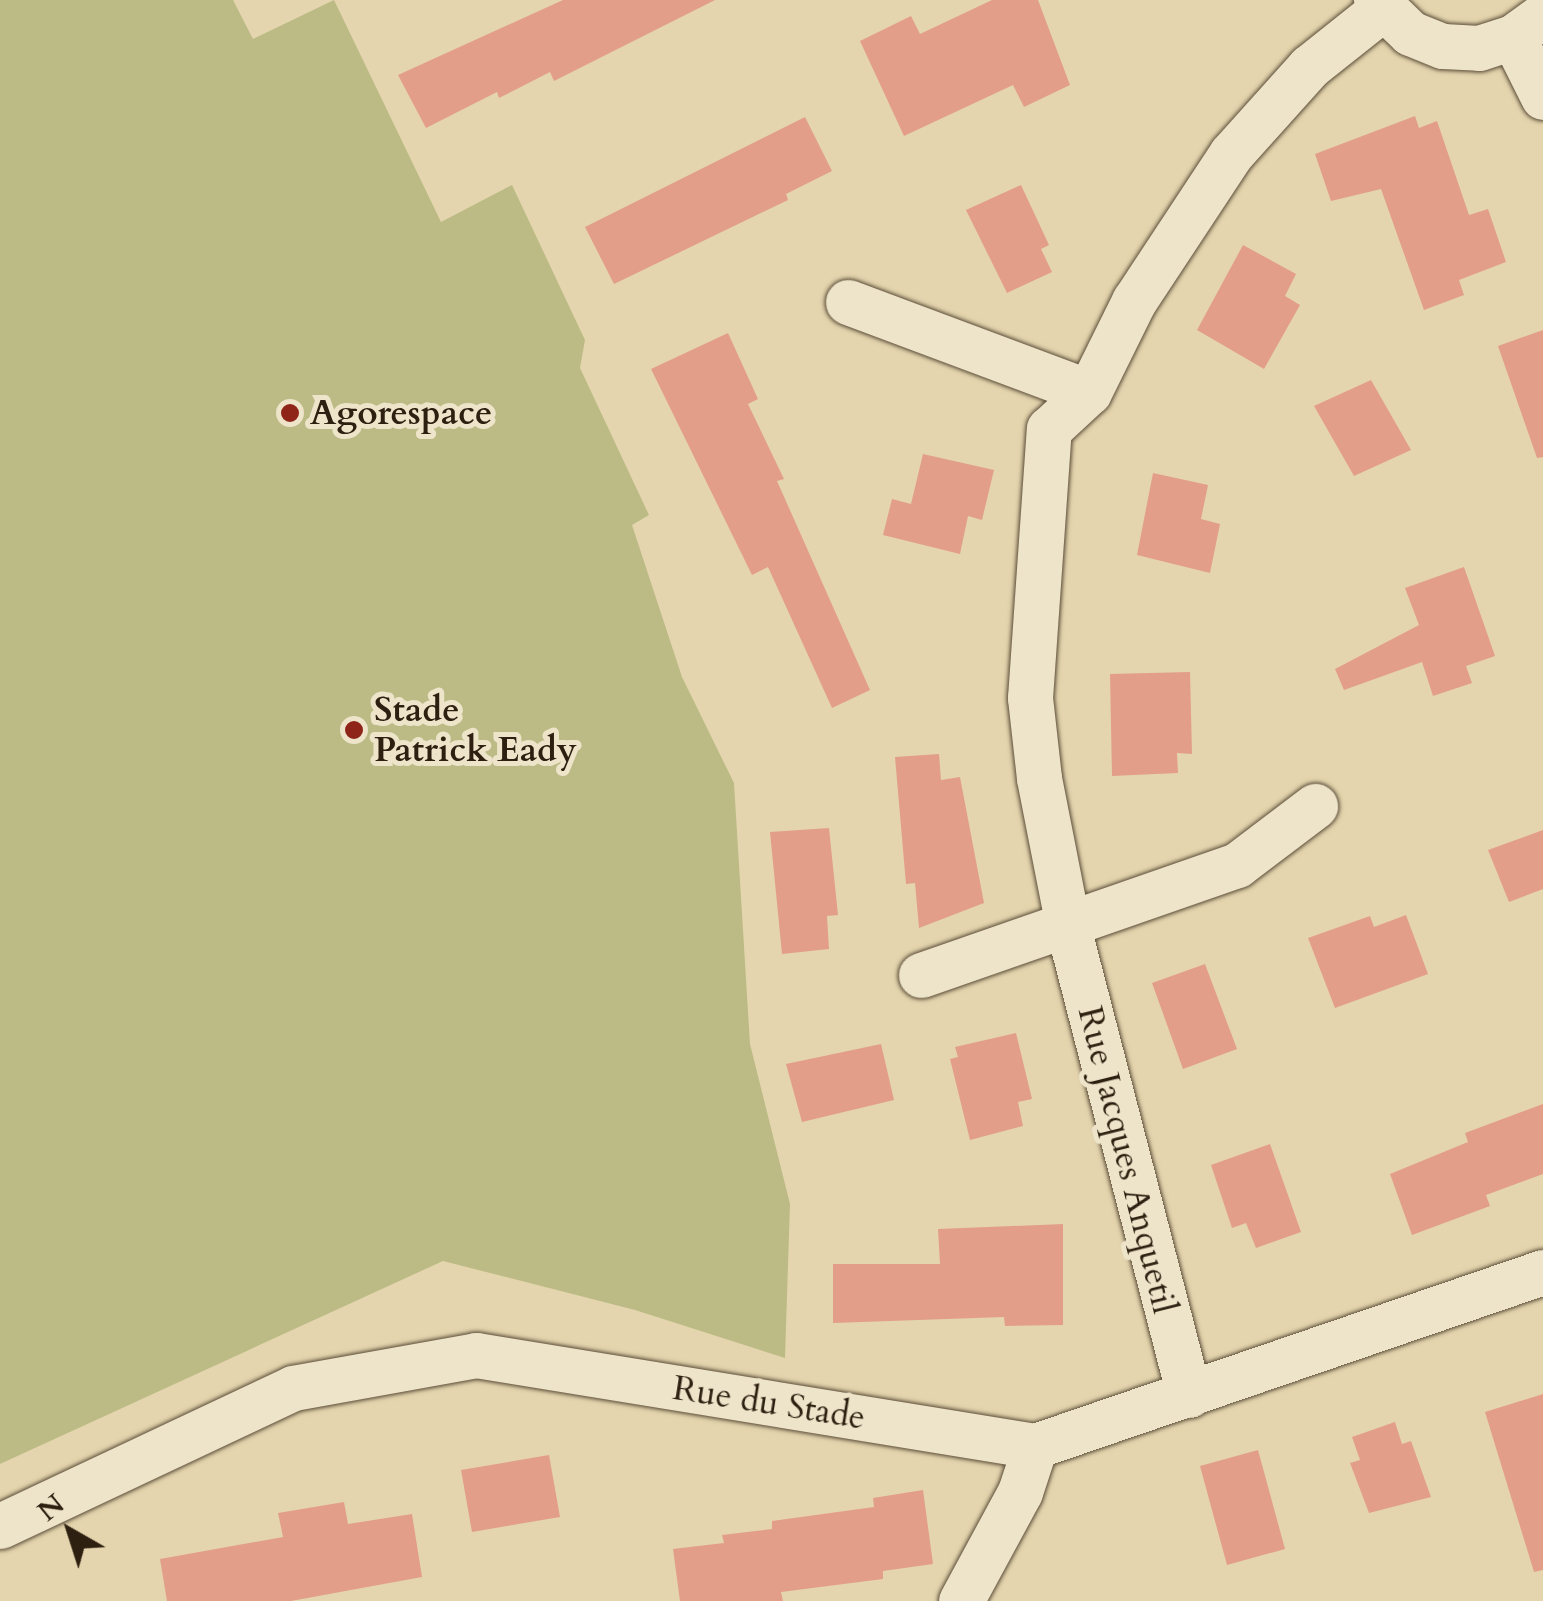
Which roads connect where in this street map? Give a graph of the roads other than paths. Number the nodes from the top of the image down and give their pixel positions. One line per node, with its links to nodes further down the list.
1 (1379, 5): 2 (street); 5 (street, Rue Jacques Anquetil)
2 (1528, 26): 3 (street)
3 (1543, 97)
4 (848, 302): 5 (street)
5 (1088, 392): 7 (street, Rue Jacques Anquetil)
6 (1316, 806): 7 (street)
7 (1068, 926): 8 (street); 10 (street, Rue Jacques Anquetil)
8 (921, 975)
9 (1543, 1272): 10 (street, Rue du Stade)
10 (1189, 1394): 11 (street, Rue du Stade)
11 (1035, 1446): 12 (street, Rue du Stade); 13 (street)
12 (0, 1526)
13 (961, 1601)

